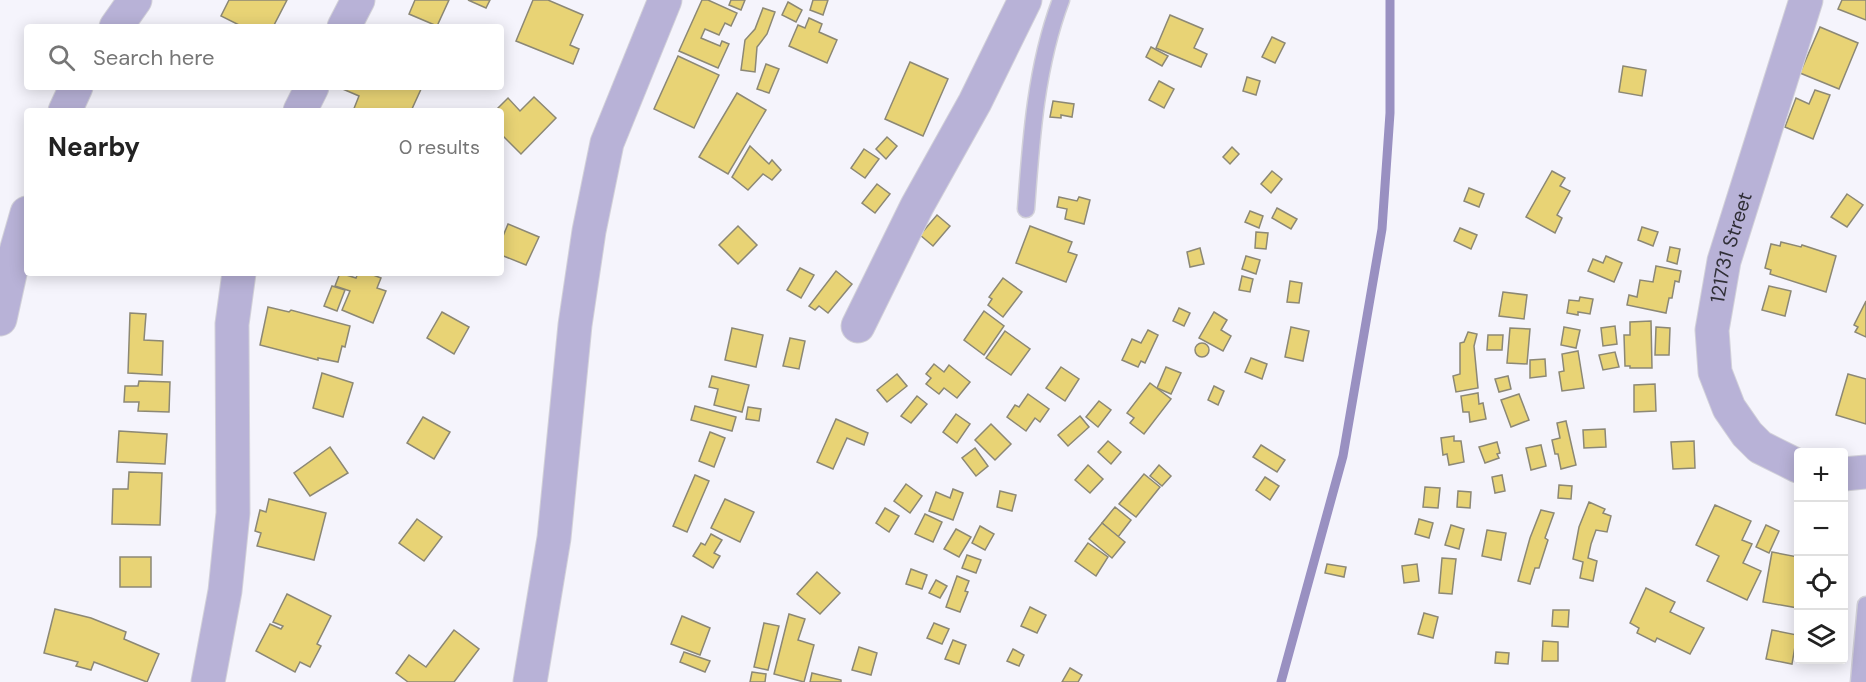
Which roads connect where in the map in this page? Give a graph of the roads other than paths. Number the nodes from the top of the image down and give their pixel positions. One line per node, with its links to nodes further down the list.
1 (135, 0): 7 (street)
2 (358, 0): 8 (street)
3 (665, 0): 23 (street)
4 (1025, 0): 17 (street)
5 (1061, 0): 13 (lane)
6 (1806, 0): 18 (street, 121731 Street)
7 (119, 24)
8 (346, 24)
9 (75, 90): 11 (street)
10 (310, 90): 12 (street)
11 (66, 108)
12 (302, 108)
13 (1026, 209)
14 (24, 224): 16 (street)
15 (239, 276): 22 (street)
16 (0, 319)
17 (858, 326)
18 (1794, 464)
19 (1866, 472): 20 (street)
20 (1848, 474)
21 (1866, 605): 24 (lane)
22 (208, 682)
23 (530, 682)
24 (1859, 682)

